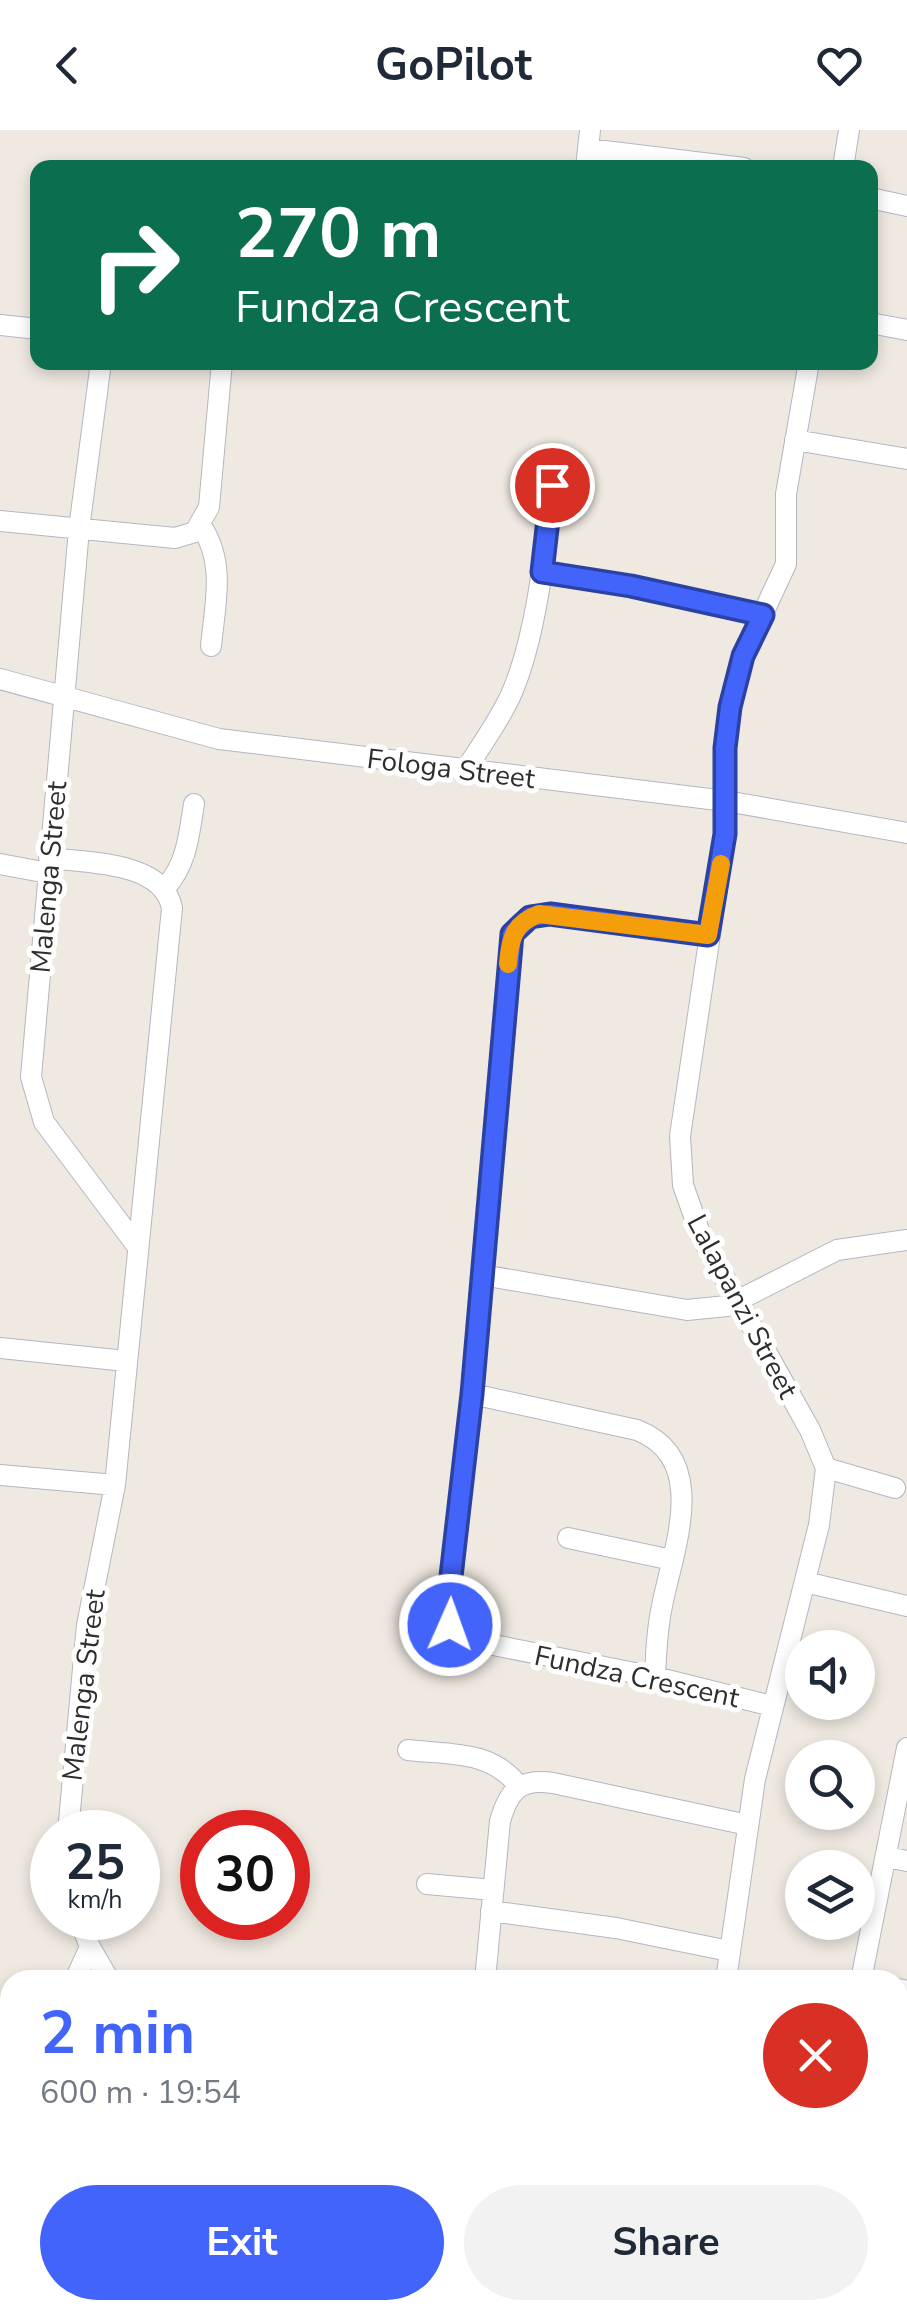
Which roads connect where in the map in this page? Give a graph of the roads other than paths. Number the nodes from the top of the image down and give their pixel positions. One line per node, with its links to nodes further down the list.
1 (849, 130): 4 (street)
2 (588, 149): 3 (street)
3 (701, 160)
4 (845, 160)
5 (878, 200): 6 (street)
6 (907, 206)
7 (0, 325): 9 (street)
8 (878, 325): 10 (street)
9 (30, 328)
10 (907, 330)
11 (100, 370): 19 (street, Malenga Street)
12 (221, 370): 18 (street)
13 (808, 370): 14 (street, Lalapanzi Street)
14 (796, 440): 15 (street); 21 (street, Lalapanzi Street)
15 (907, 459)
16 (552, 485): 20 (street)
17 (0, 521): 19 (street)
18 (200, 526): 19 (street); 22 (street)
19 (79, 529): 24 (street, Malenga Street)
20 (542, 572): 21 (street); 25 (street)
21 (763, 615): 26 (street, Lalapanzi Street)
22 (211, 646)
23 (0, 679): 24 (street, Fologa Street)
24 (65, 698): 25 (street, Fologa Street); 30 (street, Malenga Street)
25 (466, 770): 26 (street, Fologa Street)
26 (726, 801): 28 (street, Fologa Street); 32 (street, Lalapanzi Street)
27 (194, 804): 31 (street)
28 (907, 832)
29 (0, 864): 30 (street)
30 (48, 866): 31 (street); 34 (street, Malenga Street)
31 (164, 888): 34 (street)
32 (708, 935): 35 (street, Fundza Crescent); 36 (street, Lalapanzi Street)
33 (907, 1240): 36 (street)
34 (137, 1246): 38 (street, Malenga Street)
35 (482, 1275): 36 (street); 39 (street, Fundza Crescent)
36 (737, 1302): 40 (street, Lalapanzi Street)
37 (0, 1348): 38 (street)
38 (126, 1360): 42 (street, Malenga Street)
39 (472, 1394): 45 (street); 48 (street, Fundza Crescent)
40 (826, 1468): 43 (street); 46 (street)
41 (0, 1475): 42 (street)
42 (115, 1485): 53 (street, Malenga Street)
43 (895, 1488)
44 (568, 1538): 45 (street)
45 (672, 1560): 48 (street)
46 (805, 1582): 47 (street); 49 (street)
47 (907, 1606)
48 (655, 1677): 49 (street, Fundza Crescent)
49 (772, 1706): 54 (street)
50 (907, 1748): 55 (street)
51 (408, 1750): 52 (street)
52 (518, 1786): 54 (street); 57 (street)
53 (70, 1810)
54 (748, 1825): 60 (street)
55 (897, 1859): 65 (street)
56 (426, 1884): 57 (street)
57 (492, 1901): 60 (street); 63 (street)
58 (88, 1940): 59 (street)
59 (90, 1946): 61 (street); 62 (street)
60 (730, 1951): 64 (street)
61 (79, 1970)
62 (103, 1970)
63 (485, 1970)
64 (727, 1970)
65 (864, 1970)

